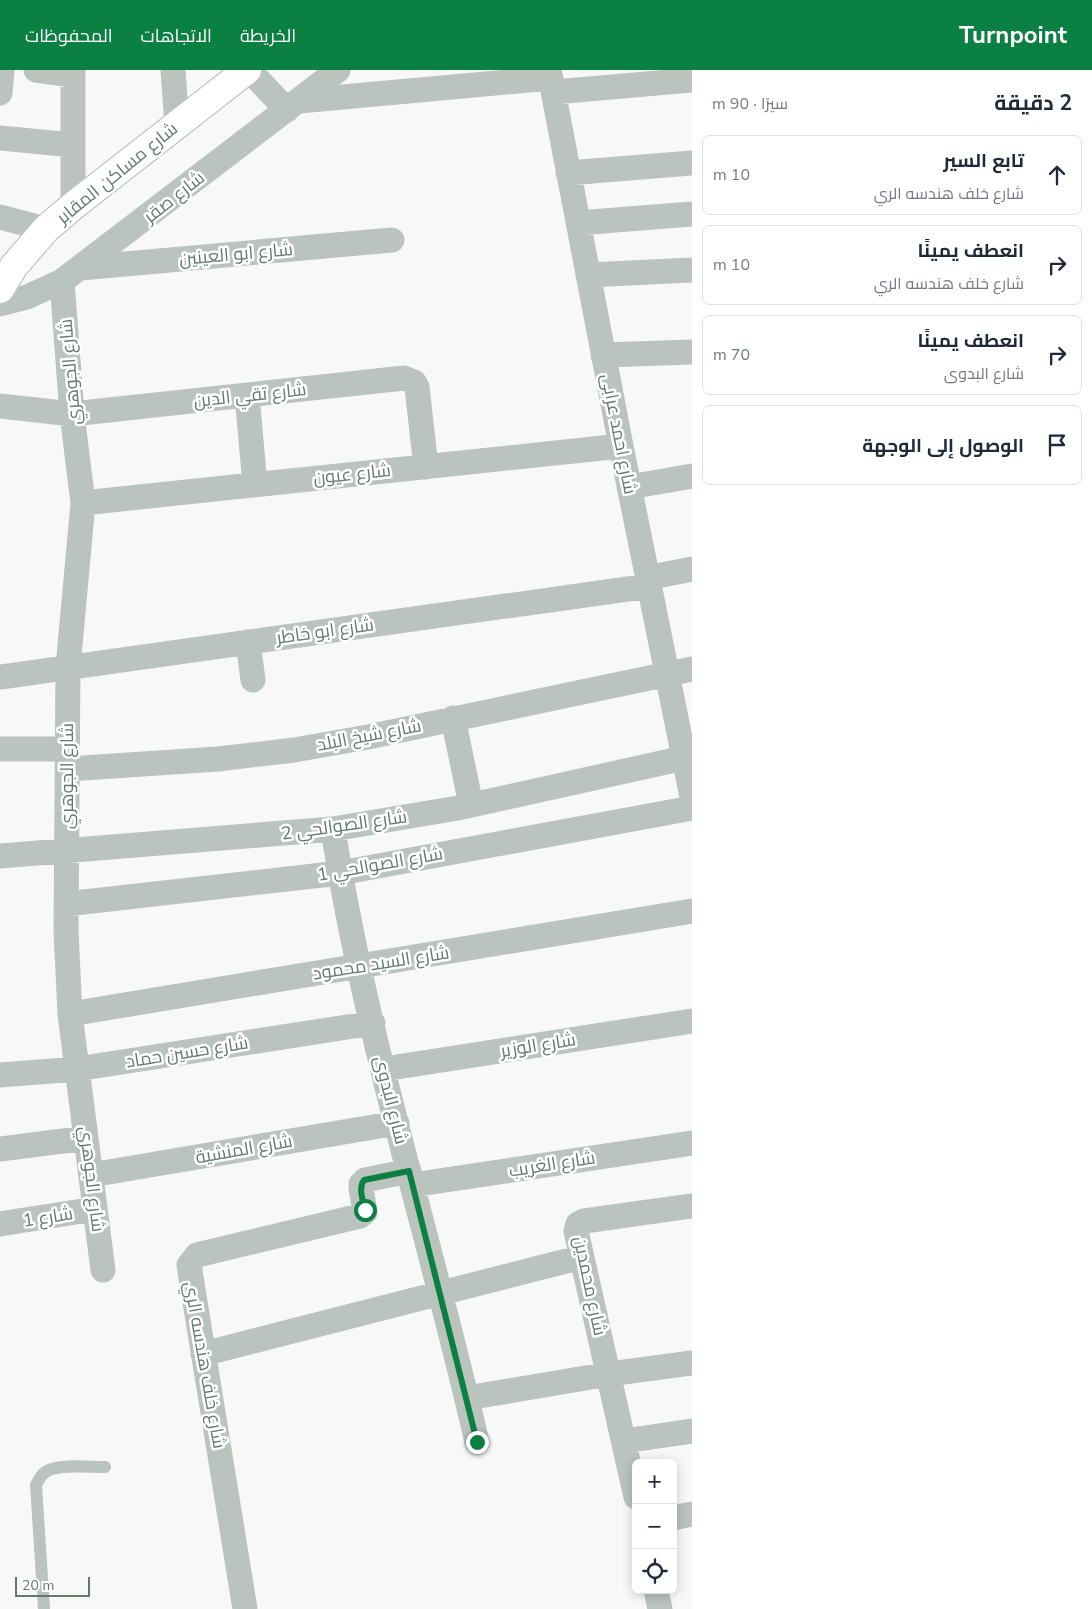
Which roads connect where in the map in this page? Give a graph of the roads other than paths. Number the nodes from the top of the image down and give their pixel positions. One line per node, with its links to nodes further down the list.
1 (2, 70): 9 (street)
2 (36, 70): 6 (street)
3 (172, 70): 11 (street)
4 (248, 70): 10 (street); 11 (street, شارع مساكن المقابر)
5 (338, 70): 10 (street, شارع صقر)
6 (73, 72): 13 (street)
7 (551, 80): 8 (street); 10 (street); 15 (street, شارع احمد عرابى)
8 (692, 80)
9 (0, 92)
10 (293, 105): 23 (street, شارع صقر)
11 (177, 125): 16 (street, شارع مساكن المقابر)
12 (0, 138): 13 (street)
13 (73, 145): 16 (street)
14 (692, 163): 15 (street)
15 (568, 173): 19 (street, شارع احمد عرابى)
16 (73, 206): 20 (street, شارع مساكن المقابر)
17 (692, 214): 19 (street)
18 (0, 216): 20 (street)
19 (578, 223): 24 (street, شارع احمد عرابى)
20 (46, 230): 25 (street, شارع مساكن المقابر)
21 (392, 240): 23 (street, شارع ابو العينين)
22 (692, 270): 24 (street)
23 (72, 275): 26 (street, شارع صقر); 31 (street, شارع الجوهري)
24 (588, 275): 28 (street, شارع احمد عرابى)
25 (0, 290)
26 (0, 304)
27 (692, 352): 28 (street)
28 (604, 355): 32 (street, شارع احمد عرابى)
29 (247, 395): 31 (street, شارع تقي الدين); 33 (street, شارع تقي الدين); 35 (street)
30 (0, 406): 31 (street, شارع تقي الدين)
31 (72, 414): 37 (street, شارع الجوهري)
32 (621, 446): 33 (street, شارع عيون); 36 (street, شارع احمد عرابى)
33 (426, 466): 35 (street, شارع عيون)
34 (692, 476): 36 (street)
35 (255, 485): 37 (street, شارع عيون)
36 (629, 487): 39 (street, شارع احمد عرابى)
37 (83, 503): 41 (street, شارع الجوهري)
38 (692, 569): 39 (street, شارع ابو خاطر)
39 (648, 582): 40 (street, شارع ابو خاطر); 43 (street, شارع احمد عرابى)
40 (248, 642): 41 (street, شارع ابو خاطر); 45 (street)
41 (68, 668): 44 (street, شارع ابو خاطر); 49 (street, شارع الجوهري)
42 (692, 669): 43 (street, شارع شيخ البلد)
43 (666, 674): 46 (street, شارع شيخ البلد); 48 (street, شارع احمد عرابى)
44 (0, 677)
45 (253, 680)
46 (453, 718): 49 (street, شارع شيخ البلد); 51 (street)
47 (0, 750): 49 (street, شارع شيخ البلد)
48 (684, 758): 50 (street, شارع احمد عرابى); 51 (street, شارع الصوالحي 2)
49 (68, 759): 54 (street, شارع الجوهري)
50 (692, 797)
51 (472, 805): 53 (street, شارع الصوالحي 2)
52 (692, 808): 56 (street, شارع الصوالحي 1)
53 (333, 829): 54 (street, شارع الصوالحي 2); 56 (street, شارع البدوى)
54 (67, 852): 55 (street, شارع الصوالحي 2); 57 (street, شارع الجوهري)
55 (0, 856)
56 (340, 873): 57 (street, شارع الصوالحي 1); 59 (street, شارع البدوى)
57 (66, 904): 60 (street, شارع الجوهري)
58 (692, 911): 59 (street, شارع السيد محمود)
59 (359, 967): 60 (street, شارع السيد محمود); 62 (street, شارع البدوى)
60 (70, 1014): 63 (street, شارع الجوهري)
61 (692, 1020): 64 (street, شارع الوزير)
62 (373, 1023): 63 (street, شارع حسين حماد); 64 (street, شارع البدوى)
63 (78, 1069): 65 (street, شارع حسين حماد); 67 (street, شارع الجوهري)
64 (384, 1069): 66 (street, شارع البدوى)
65 (0, 1075)
66 (397, 1123): 70 (street, شارع المنشية); 71 (street, شارع البدوى)
67 (86, 1138): 69 (street); 70 (street, شارع الجوهري)
68 (692, 1142): 71 (street, شارع الغريب)
69 (0, 1149)
70 (91, 1175): 73 (street, شارع الجوهري)
71 (410, 1178): 77 (street, شارع البدوى); 78 (street, شارع خلف هندسه الري)
72 (692, 1206): 75 (street, شارع محمدين)
73 (95, 1210): 74 (street, شارع 1); 76 (street, شارع الجوهري)
74 (0, 1224)
75 (582, 1257): 77 (street); 80 (street, شارع محمدين)
76 (103, 1270)
77 (440, 1293): 78 (street); 81 (street, شارع البدوى)
78 (203, 1354): 91 (street, شارع خلف هندسه الري)
79 (692, 1363): 80 (street)
80 (609, 1374): 81 (street); 83 (street, شارع محمدين)
81 (467, 1398): 84 (street, شارع البدوى)
82 (692, 1431): 83 (street)
83 (624, 1441): 86 (street, شارع محمدين)
84 (477, 1442)
85 (104, 1467): 90 (lane)
86 (632, 1478)
87 (692, 1514): 88 (street)
88 (677, 1517)
89 (657, 1594): 92 (street)
90 (44, 1609)
91 (245, 1609)
92 (660, 1609)

